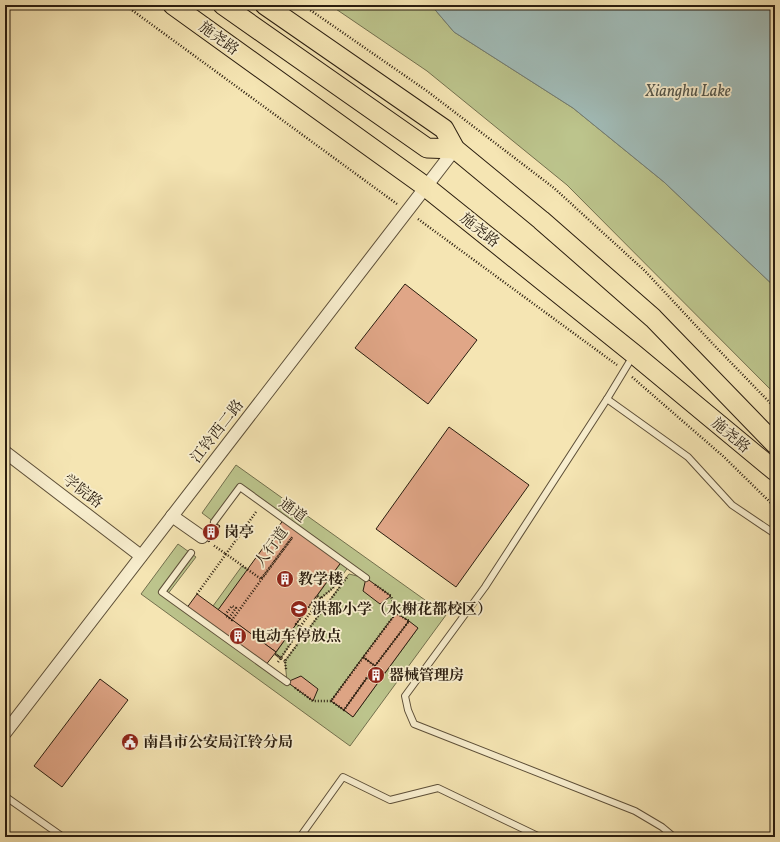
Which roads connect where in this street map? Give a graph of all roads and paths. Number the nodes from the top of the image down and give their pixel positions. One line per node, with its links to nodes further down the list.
1 (125, 5): 8 (path)
2 (172, 5): 7 (main road, 施尧路)
3 (223, 5): 6 (main road)
4 (265, 5): 6 (main road, 施尧路)
5 (303, 5): 12 (path)
6 (455, 149): 7 (street, 江铃西二路); 13 (main road, 施尧路)
7 (426, 187): 8 (street, 江铃西二路); 9 (main road, 施尧路)
8 (407, 211): 10 (path); 18 (street, 江铃西二路)
9 (634, 354): 10 (lane); 15 (main road, 施尧路)
10 (624, 370): 11 (lane); 17 (path)
11 (607, 399): 21 (lane); 45 (lane)
12 (775, 408)
13 (775, 444)
14 (5, 452): 25 (street, 学院路)
15 (775, 472)
16 (262, 504): 19 (lane, 通道); 20 (lane, 通道); 24 (path)
17 (775, 506)
18 (172, 516): 22 (street); 25 (street, 江铃西二路)
19 (214, 522)
20 (298, 529): 24 (path, 人行道); 26 (lane, 通道); 30 (path, 人行道)
21 (775, 534)
22 (202, 537)
23 (191, 553): 36 (lane)
24 (226, 554): 28 (path)
25 (142, 556): 40 (street, 江铃西二路)
26 (349, 566): 27 (lane, 通道); 33 (path)
27 (366, 578): 29 (path); 34 (path)
28 (197, 594)
29 (396, 613): 32 (path); 35 (path)
30 (231, 619): 30 (path)
31 (274, 654): 33 (path)
32 (363, 657): 35 (path); 39 (path)
33 (281, 658): 34 (path); 36 (path)
34 (285, 662): 38 (path)
35 (375, 666): 37 (path); 39 (path)
36 (271, 671): 38 (lane)
37 (385, 673)
38 (288, 682): 39 (path)
39 (331, 701)
40 (5, 733)
41 (5, 798): 42 (lane)
42 (63, 837)
43 (300, 837): 44 (lane)
44 (540, 837)
45 (674, 837)

